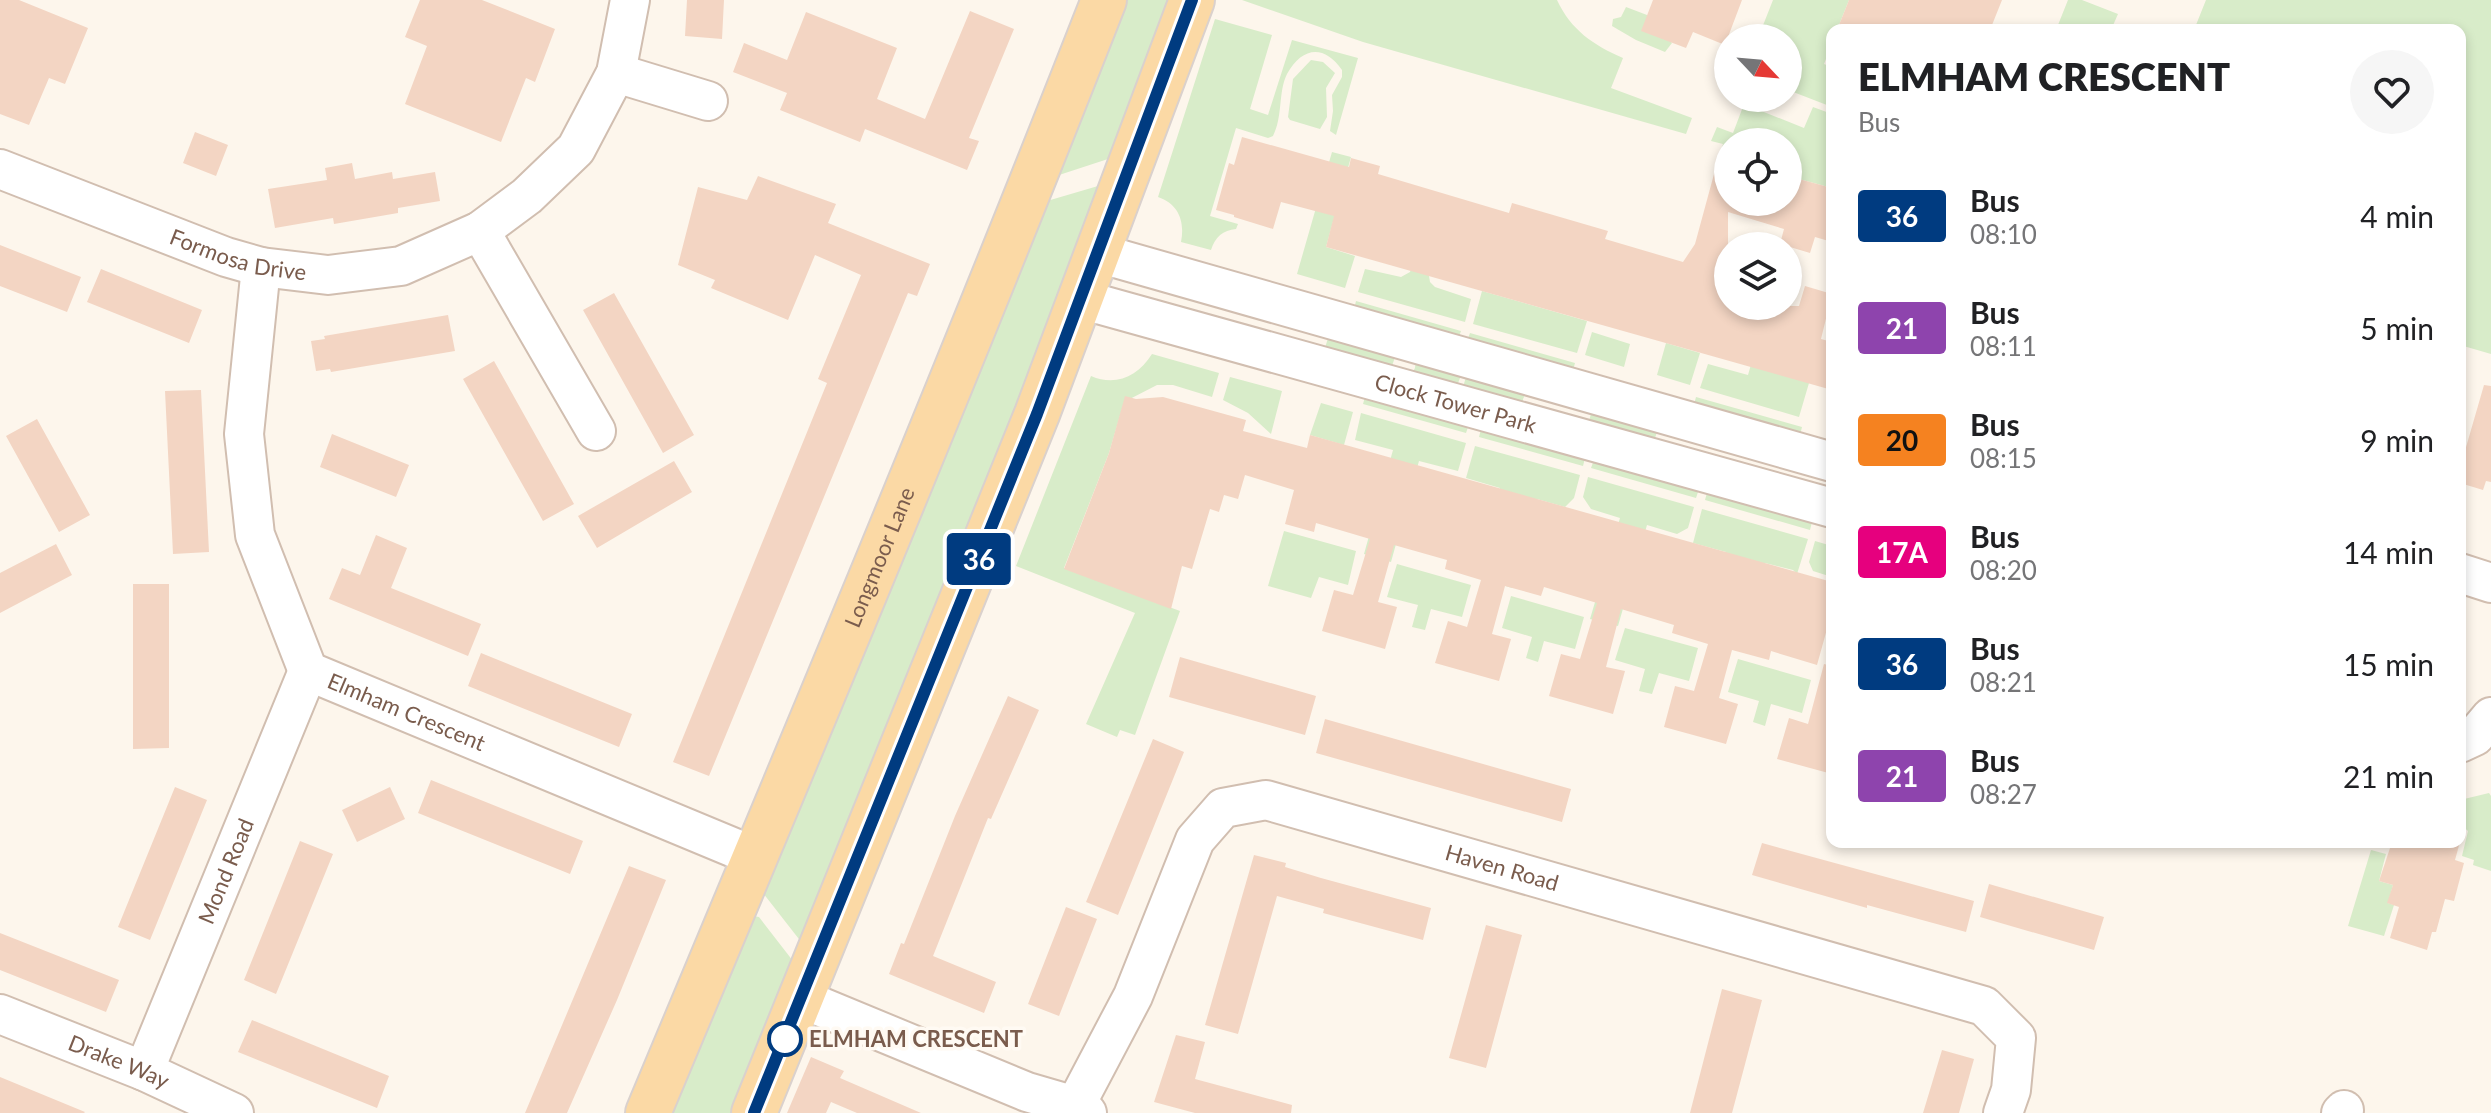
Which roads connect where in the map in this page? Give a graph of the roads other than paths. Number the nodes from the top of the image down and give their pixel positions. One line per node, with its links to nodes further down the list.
1 (630, 0): 4 (street, Formosa Drive)
2 (1104, 0): 29 (main road, Longmoor Lane)
3 (1192, 0): 8 (main road)
4 (616, 73): 5 (street); 7 (street, Formosa Drive)
5 (708, 101)
6 (0, 169): 9 (street, Formosa Drive)
7 (480, 231): 9 (street, Formosa Drive); 18 (street)
8 (1098, 253): 10 (main road); 11 (street, Clock Tower Park)
9 (261, 267): 26 (street, Elmham Crescent)
10 (1080, 299): 13 (street, Clock Tower Park); 30 (main road)
11 (1278, 304): 12 (street, Clock Tower Park); 13 (street)
12 (1411, 342): 14 (street, Clock Tower Park); 15 (street)
13 (1265, 349): 15 (street, Clock Tower Park)
14 (1540, 379): 16 (street, Clock Tower Park); 17 (street)
15 (1397, 386): 17 (street, Clock Tower Park)
16 (1671, 416): 19 (street, Clock Tower Park); 20 (street)
17 (1527, 423): 20 (street, Clock Tower Park)
18 (596, 431)
19 (1754, 440): 21 (street, Clock Tower Park); 22 (street)
20 (1658, 459): 22 (street, Clock Tower Park)
21 (1826, 460)
22 (1744, 484): 23 (street, Clock Tower Park)
23 (1826, 506)
24 (2466, 575): 25 (street)
25 (2491, 583)
26 (308, 671): 29 (street, Elmham Crescent); 32 (street, Mond Road)
27 (2491, 717): 28 (street)
28 (2466, 740)
29 (756, 857): 36 (main road, Longmoor Lane)
30 (802, 999): 33 (street, Haven Road); 37 (main road)
31 (0, 1014): 32 (street, Drake Way)
32 (144, 1071): 35 (street, Drake Way)
33 (1022, 1102): 34 (street, Haven Road)
34 (1081, 1109): 38 (street, Haven Road)
35 (234, 1113)
36 (648, 1113)
37 (754, 1113)
38 (2003, 1113)

